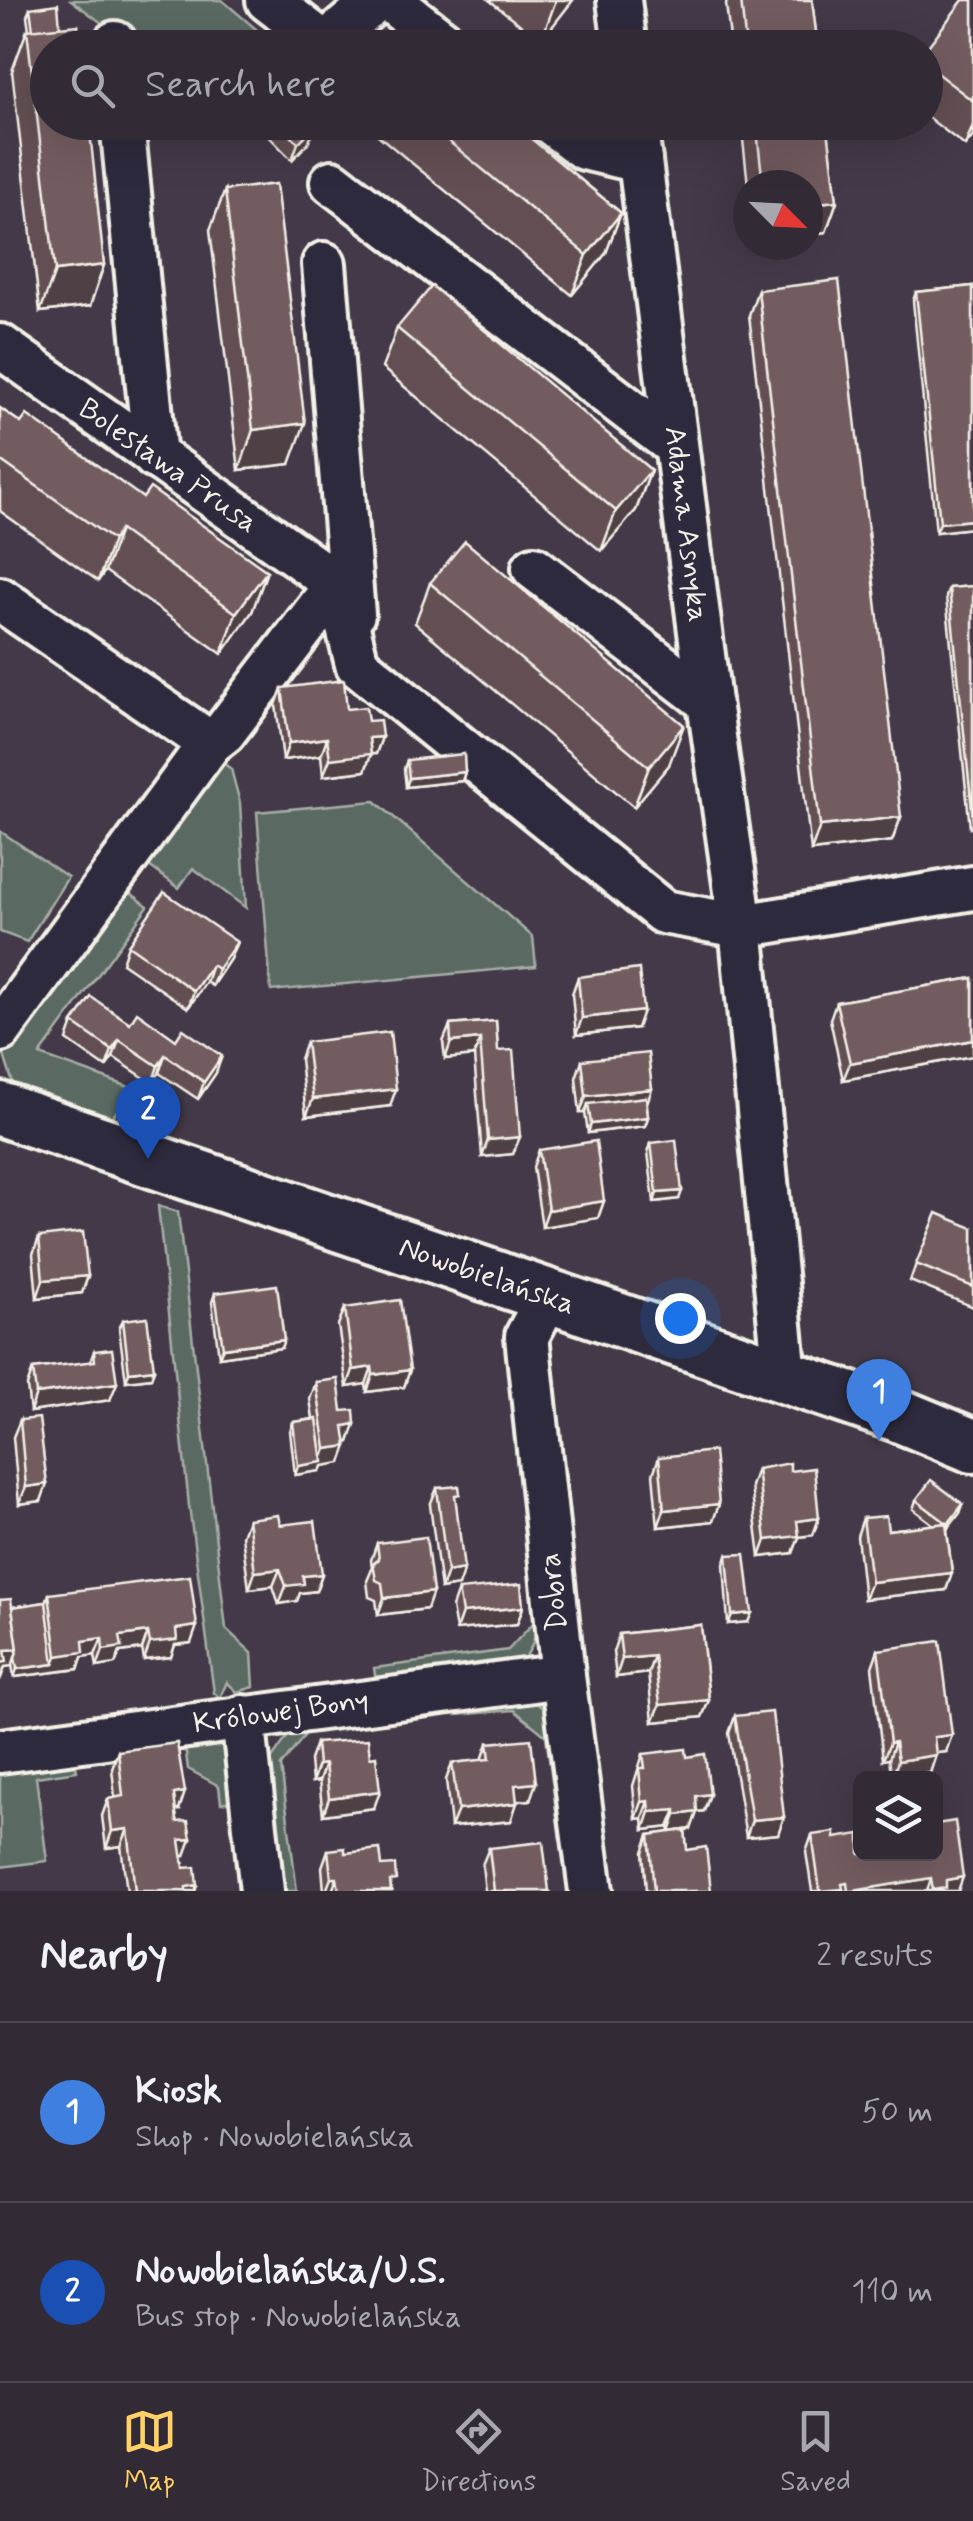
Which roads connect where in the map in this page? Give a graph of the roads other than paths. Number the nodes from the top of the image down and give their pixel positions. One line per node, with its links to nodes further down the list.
1 (268, 0): 5 (street)
2 (377, 0): 6 (street)
3 (389, 0): 7 (street)
4 (619, 0): 8 (street)
5 (306, 30)
6 (341, 30)
7 (428, 30)
8 (623, 30)
9 (124, 140): 16 (street)
10 (574, 140): 11 (street)
11 (638, 142): 15 (street, Adama Asnyka)
12 (332, 182): 15 (street)
13 (324, 264): 20 (street)
14 (0, 346): 16 (street, Bolesława Prusa)
15 (676, 446): 21 (street, Adama Asnyka)
16 (155, 457): 18 (street, Bolesława Prusa)
17 (534, 568): 21 (street)
18 (337, 584): 20 (street); 22 (street)
19 (0, 599): 22 (street)
20 (357, 664): 24 (street)
21 (709, 702): 24 (street, Adama Asnyka)
22 (210, 744): 25 (street)
23 (973, 888): 24 (street)
24 (741, 926): 28 (street, Adama Asnyka)
25 (0, 1030)
26 (0, 1109): 27 (street, Nowobielańska)
27 (548, 1297): 28 (street, Nowobielańska); 30 (street, Dobra)
28 (785, 1376): 29 (street, Nowobielańska)
29 (973, 1446)
30 (563, 1676): 31 (street, Królowej Bony); 34 (street, Dobra)
31 (243, 1717): 32 (street, Królowej Bony); 33 (street)
32 (0, 1751)
33 (262, 1891)
34 (591, 1891)

